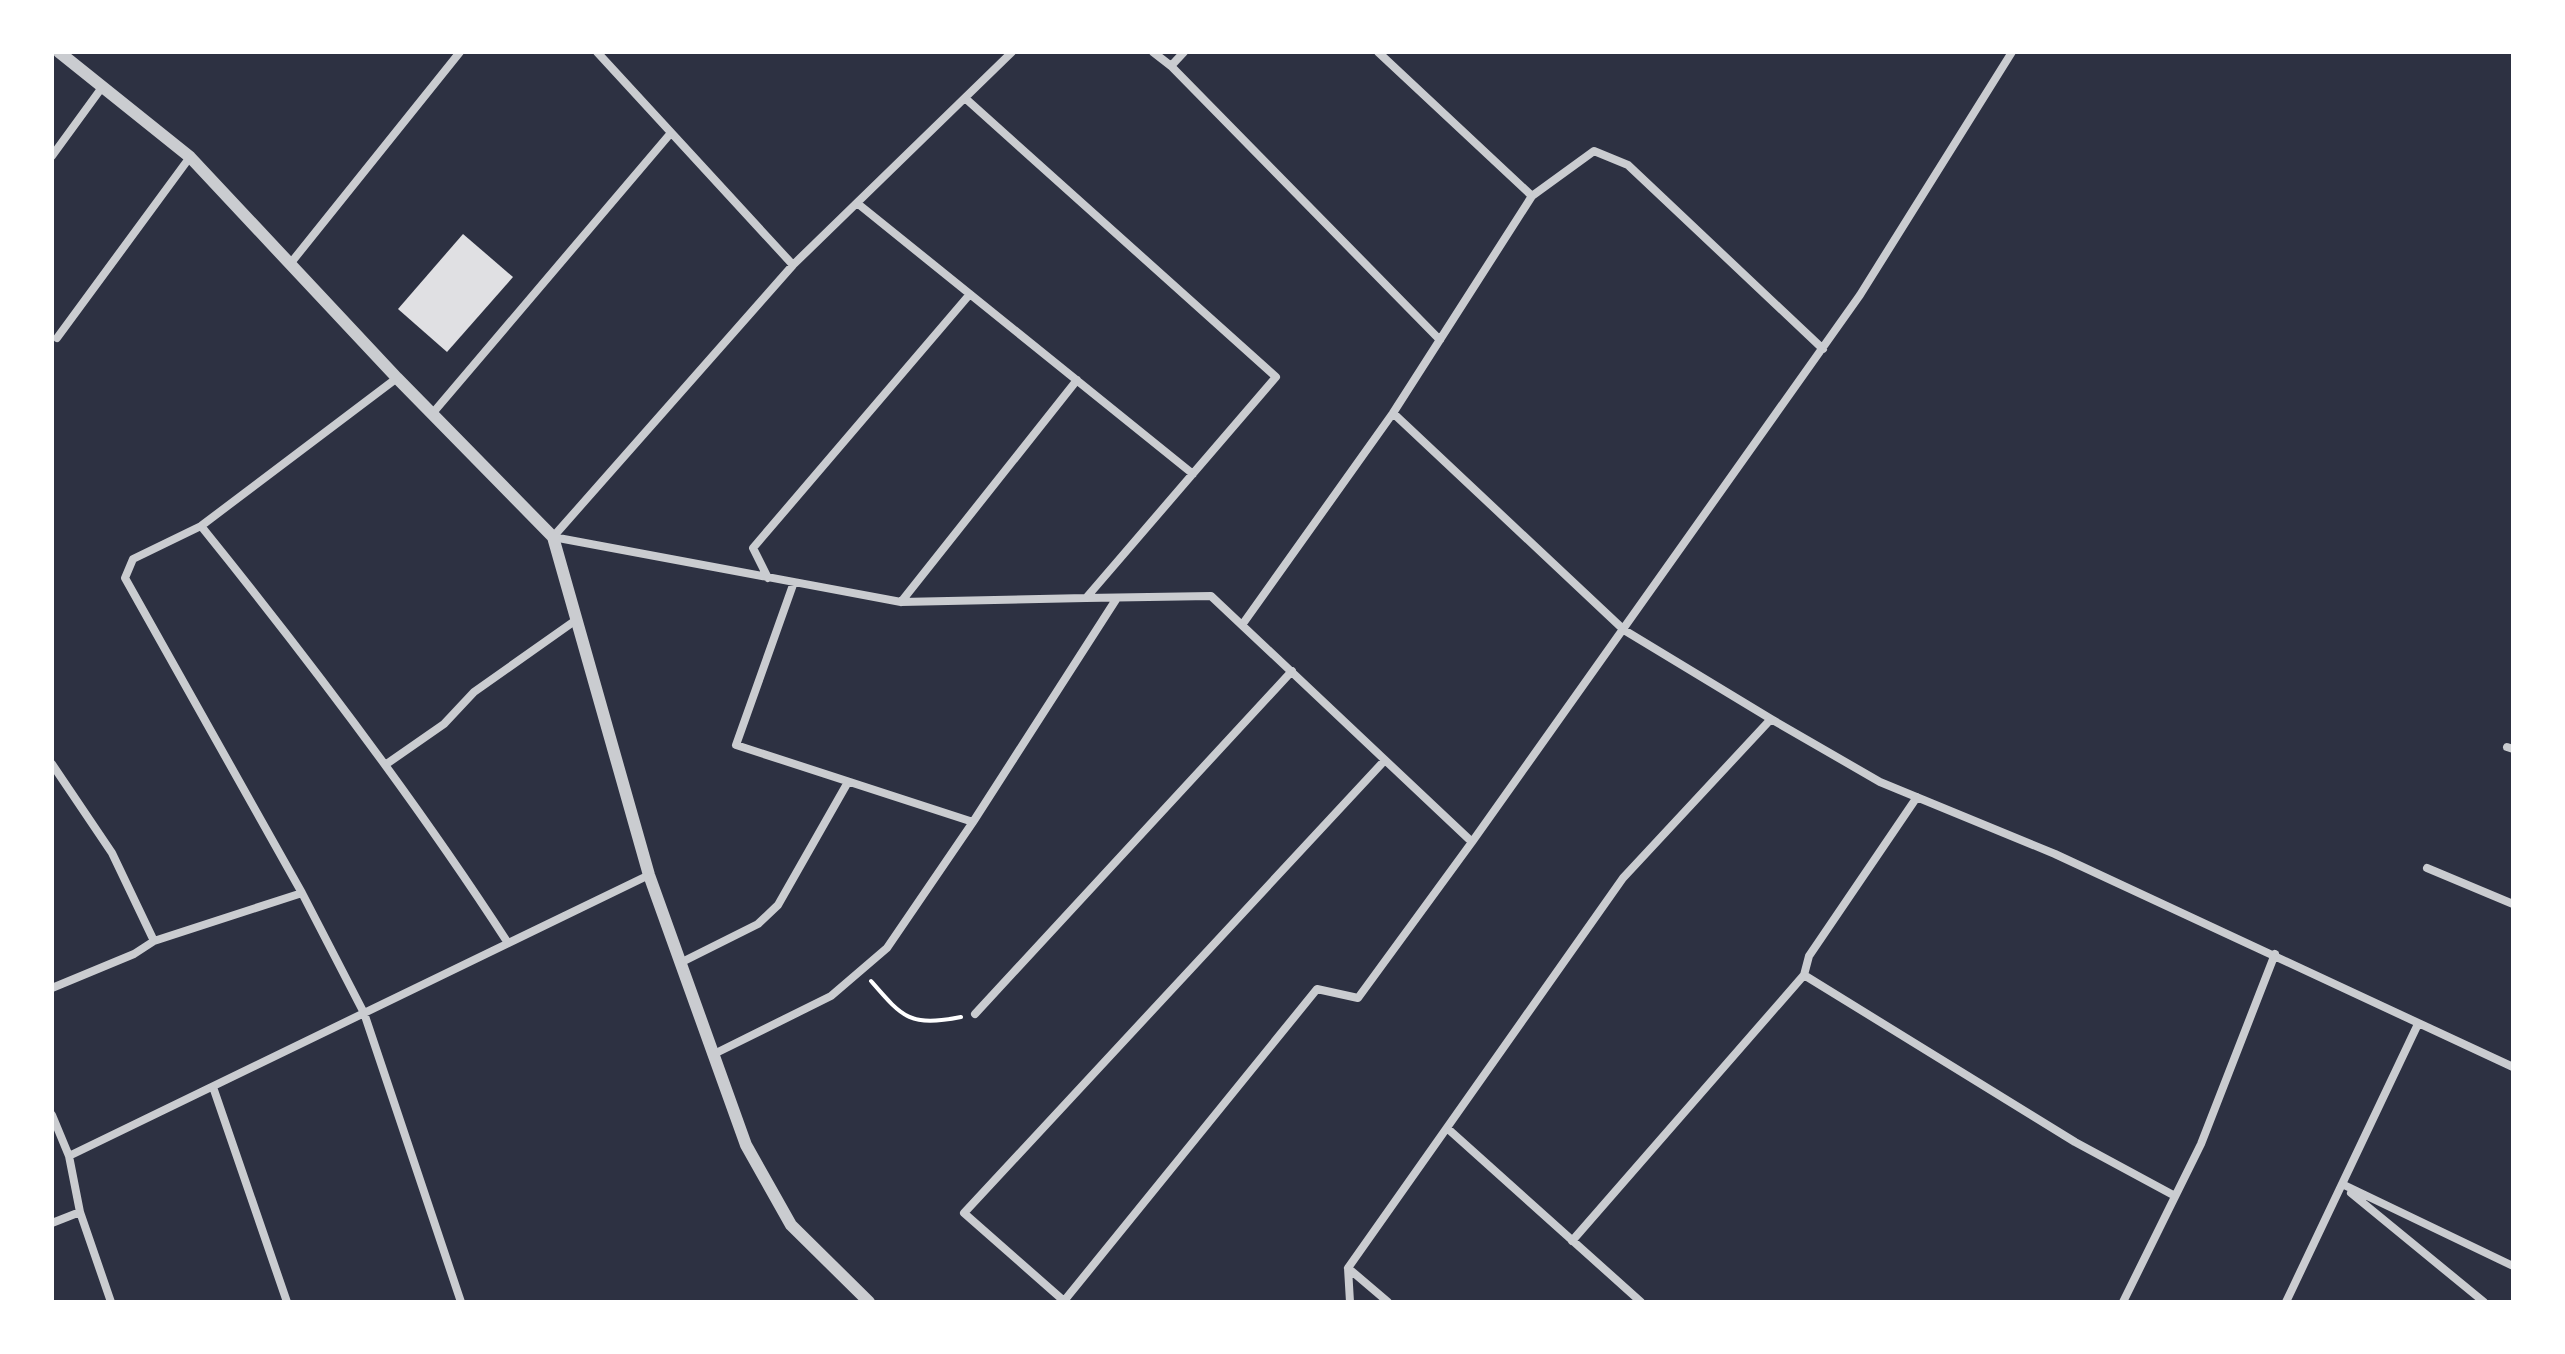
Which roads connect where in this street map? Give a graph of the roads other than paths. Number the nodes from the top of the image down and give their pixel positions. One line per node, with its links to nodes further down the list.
1 (460, 52): 17 (street)
2 (597, 52): 12 (street)
3 (1012, 52): 11 (street)
4 (1153, 52): 9 (street)
5 (1184, 52): 9 (street)
6 (1378, 52): 15 (street)
7 (2012, 52): 22 (street)
8 (67, 54): 10 (street)
9 (1171, 66): 21 (street)
10 (103, 86): 13 (street); 14 (street)
11 (965, 98): 16 (street); 27 (street)
12 (670, 134): 18 (street); 26 (street)
13 (52, 156)
14 (190, 157): 17 (street); 20 (street)
15 (1532, 196): 21 (street); 22 (street)
16 (857, 203): 18 (street); 19 (street)
17 (290, 264): 23 (street)
18 (793, 265): 29 (street)
19 (970, 294): 24 (street); 30 (street)
20 (57, 338)
21 (1440, 340): 25 (street)
22 (1823, 349): 37 (street)
23 (397, 378): 26 (street); 28 (street)
24 (1077, 380): 27 (street); 34 (street)
25 (1393, 413): 36 (street); 37 (street)
26 (432, 414): 29 (street)
27 (1193, 474): 32 (street)
28 (201, 526): 42 (street); 49 (street)
29 (553, 537): 30 (street); 35 (street)
30 (768, 578): 31 (street)
31 (794, 582): 34 (street); 43 (street)
32 (1086, 598): 33 (street); 34 (street)
33 (1117, 598): 36 (street); 45 (street)
34 (901, 602)
35 (576, 620): 42 (street); 48 (street)
36 (1242, 625): 38 (street)
37 (1624, 630): 39 (street); 46 (street)
38 (1292, 671): 40 (street); 58 (street)
39 (1771, 719): 44 (street); 64 (street)
40 (1385, 760): 46 (street); 73 (street)
41 (52, 764): 51 (street)
42 (385, 765): 52 (street)
43 (848, 782): 45 (street); 54 (street)
44 (1917, 797): 53 (street); 55 (street)
45 (973, 822): 60 (street)
46 (1472, 842): 73 (street)
47 (2427, 868): 50 (street)
48 (649, 875): 52 (street); 54 (street)
49 (302, 893): 51 (street); 57 (street)
50 (2513, 904)
51 (154, 941): 56 (street)
52 (508, 943): 57 (street)
53 (2275, 954): 59 (street); 67 (street)
54 (680, 963): 60 (street)
55 (1804, 975): 67 (street); 70 (street)
56 (52, 988)
57 (364, 1013): 62 (street); 76 (street)
58 (975, 1014)
59 (2418, 1024): 61 (street); 66 (street)
60 (712, 1055): 77 (street)
61 (2513, 1067)
62 (213, 1087): 65 (street); 75 (street)
63 (52, 1115): 65 (street)
64 (1447, 1128): 70 (street); 72 (street)
65 (69, 1156): 68 (street)
66 (2342, 1184): 71 (street); 82 (street); 83 (street)
67 (2175, 1196): 81 (street)
68 (80, 1212): 69 (street); 74 (street)
69 (52, 1223)
70 (1572, 1241): 80 (street)
71 (2513, 1266)
72 (1348, 1268): 78 (street); 79 (street)
73 (1064, 1301)
74 (111, 1302)
75 (287, 1302)
76 (461, 1302)
77 (869, 1302)
78 (1350, 1302)
79 (1388, 1302)
80 (1641, 1302)
81 (2123, 1302)
82 (2286, 1302)
83 (2484, 1302)

